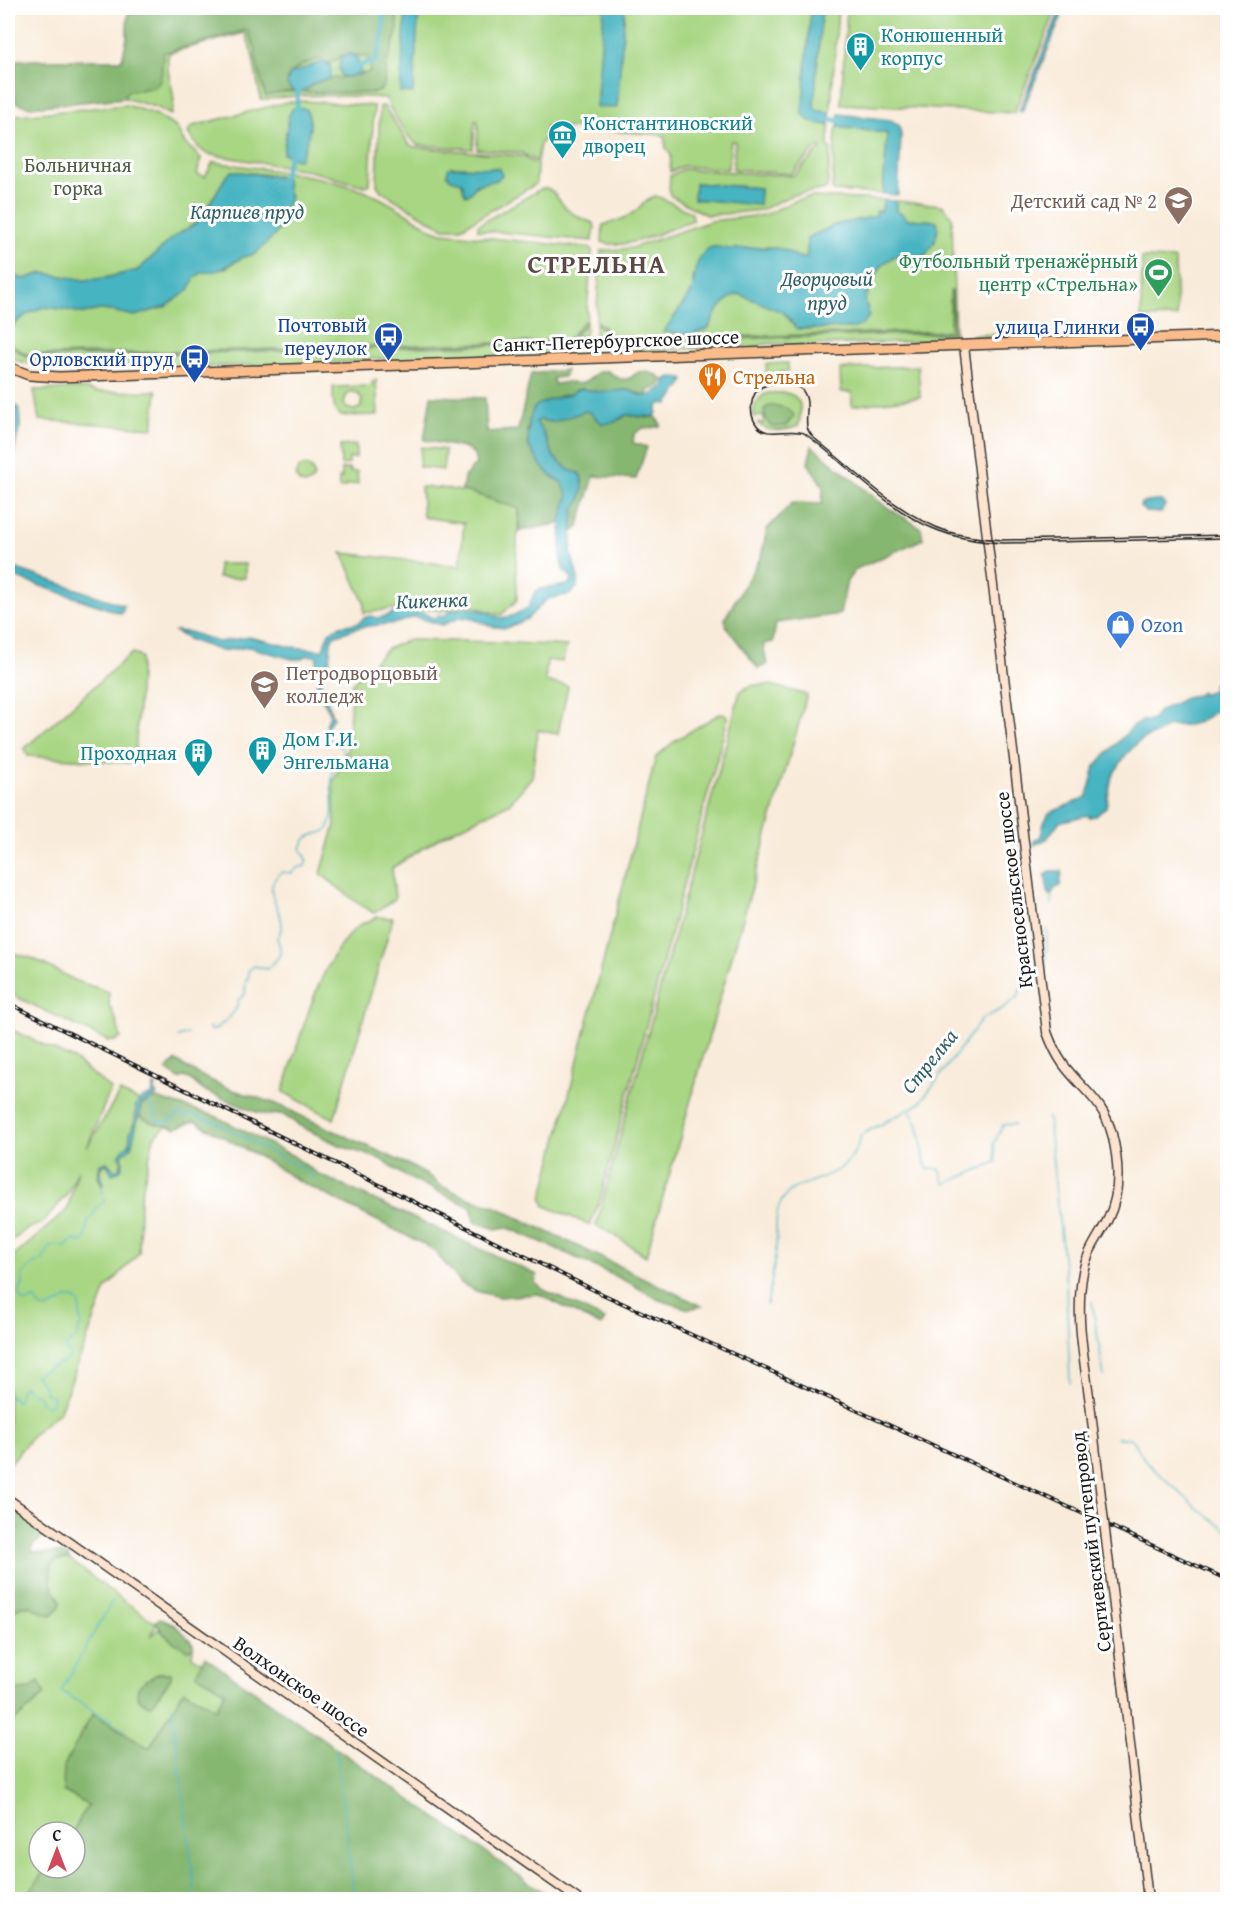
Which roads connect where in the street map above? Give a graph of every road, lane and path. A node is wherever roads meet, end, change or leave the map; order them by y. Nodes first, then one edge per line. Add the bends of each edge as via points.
1 (1227, 336) edge
2 (1227, 342) edge
3 (965, 349) junction
4 (8, 367) edge
5 (8, 372) edge
6 (1089, 1398) joint
7 (8, 1499) edge
8 (579, 1899) edge
9 (1148, 1899) edge

1 - 3 main road, Санкт-Петербургское шоссе
2 - 3 main road, Санкт-Петербургское шоссе
3 - 4 main road, Санкт-Петербургское шоссе via 69,377 37,377
3 - 5 main road, Санкт-Петербургское шоссе via 51,383 31,381
3 - 6 main road, Красносельское шоссе via 1047,1032 1064,1065 1105,1114 1116,1158 1115,1197 1108,1219 1086,1257 1080,1294
6 - 9 main road, Сергиевский путепровод, bridge
7 - 8 main road, Волхонское шоссе

